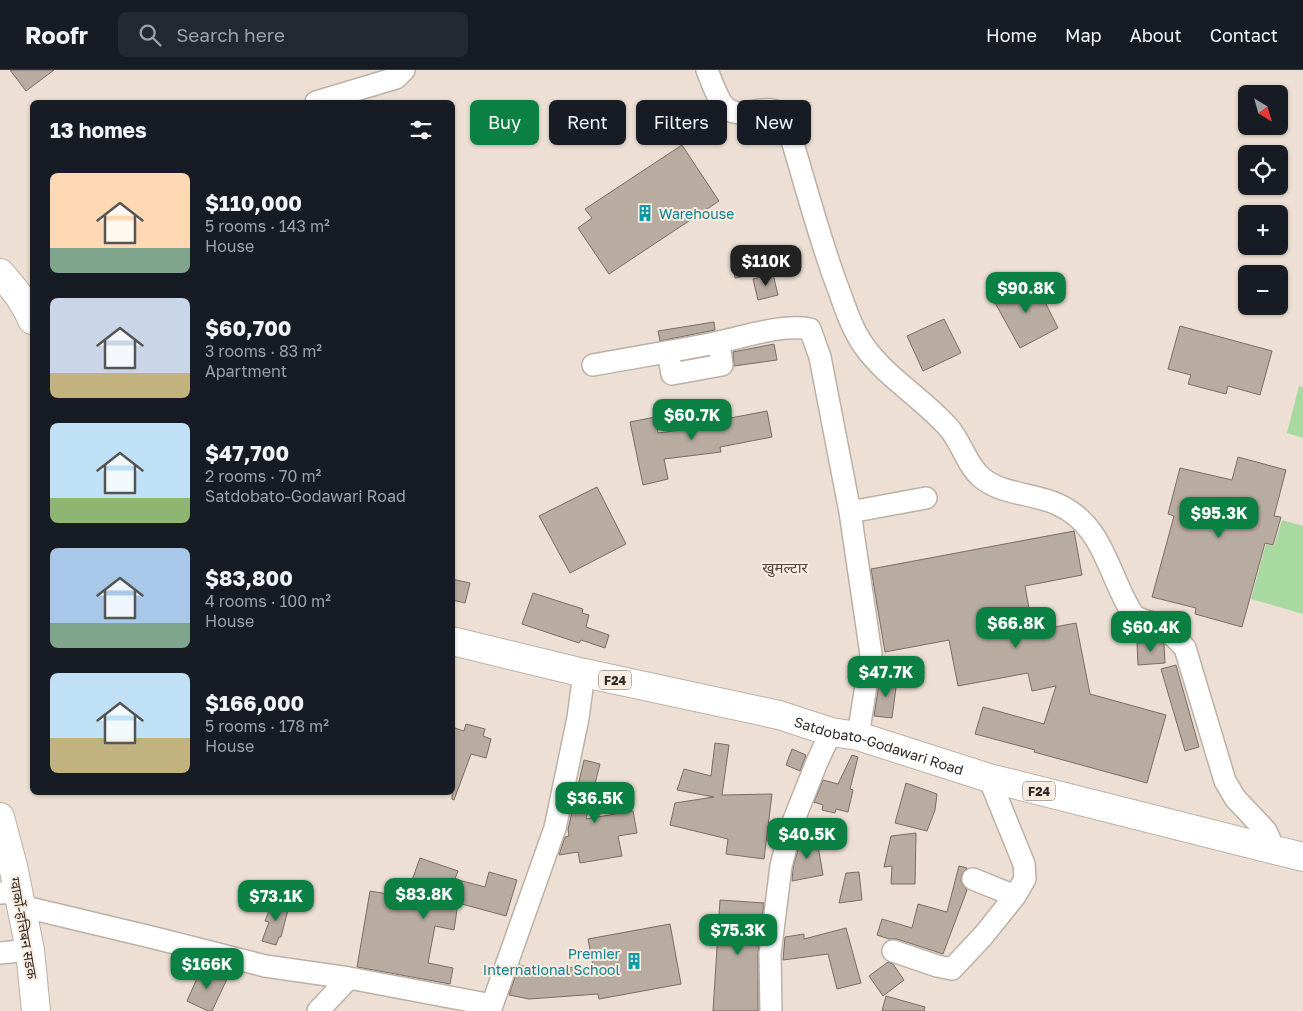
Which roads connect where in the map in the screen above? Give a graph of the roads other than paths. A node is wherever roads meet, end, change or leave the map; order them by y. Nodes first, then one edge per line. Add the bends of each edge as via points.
1 (404, 70) edge
2 (707, 70) edge
3 (323, 100) edge
4 (0, 273) edge
5 (30, 314) edge
6 (593, 365) dead end
7 (926, 498) dead end
8 (850, 512) junction
9 (455, 642) edge
10 (584, 673) junction
11 (831, 732) junction
12 (858, 736) junction
13 (989, 778) junction
14 (0, 817) edge
15 (1274, 849) junction
16 (1303, 857) edge
17 (973, 879) dead end
18 (1015, 896) junction
19 (13, 897) edge
20 (30, 950) junction
21 (893, 951) dead end
22 (0, 952) edge
23 (349, 978) junction
24 (491, 1008) edge
25 (36, 1011) edge
26 (318, 1011) edge
27 (771, 1011) edge

1 - 3 street via 396,78
2 - 15 street via 723,105 729,110 736,113 774,109 785,117 828,259 852,327 866,347 904,389 950,430 982,478 995,486 1056,503 1082,519 1098,542 1134,616 1160,626 1185,648 1225,781 1235,798 1266,831
4 - 5 main road
6 - 8 street via 668,352 672,374 722,365 719,342 798,327 810,329 820,357
7 - 8 street
8 - 12 street via 871,654
9 - 10 main road, Satdobato-Godawari Road / F24
10 - 11 main road, Satdobato-Godawari Road / F24 via 779,715
10 - 24 street via 555,828
11 - 12 main road, Satdobato-Godawari Road / F24
11 - 27 street via 791,827 781,866 770,954
12 - 13 main road, Satdobato-Godawari Road / F24
13 - 15 main road, Satdobato-Godawari Road / F24
13 - 18 street via 1024,864 1025,878
14 - 19 main road, ग्वार्को-हत्तिबन सडक
15 - 16 main road, Satdobato-Godawari Road / F24
17 - 18 street
18 - 21 street via 952,969
19 - 20 main road, ग्वार्को-हत्तिबन सडक
19 - 23 street via 264,966
20 - 22 street
20 - 25 main road, ग्वार्को-हत्तिबन सडक
23 - 24 street
23 - 26 street

